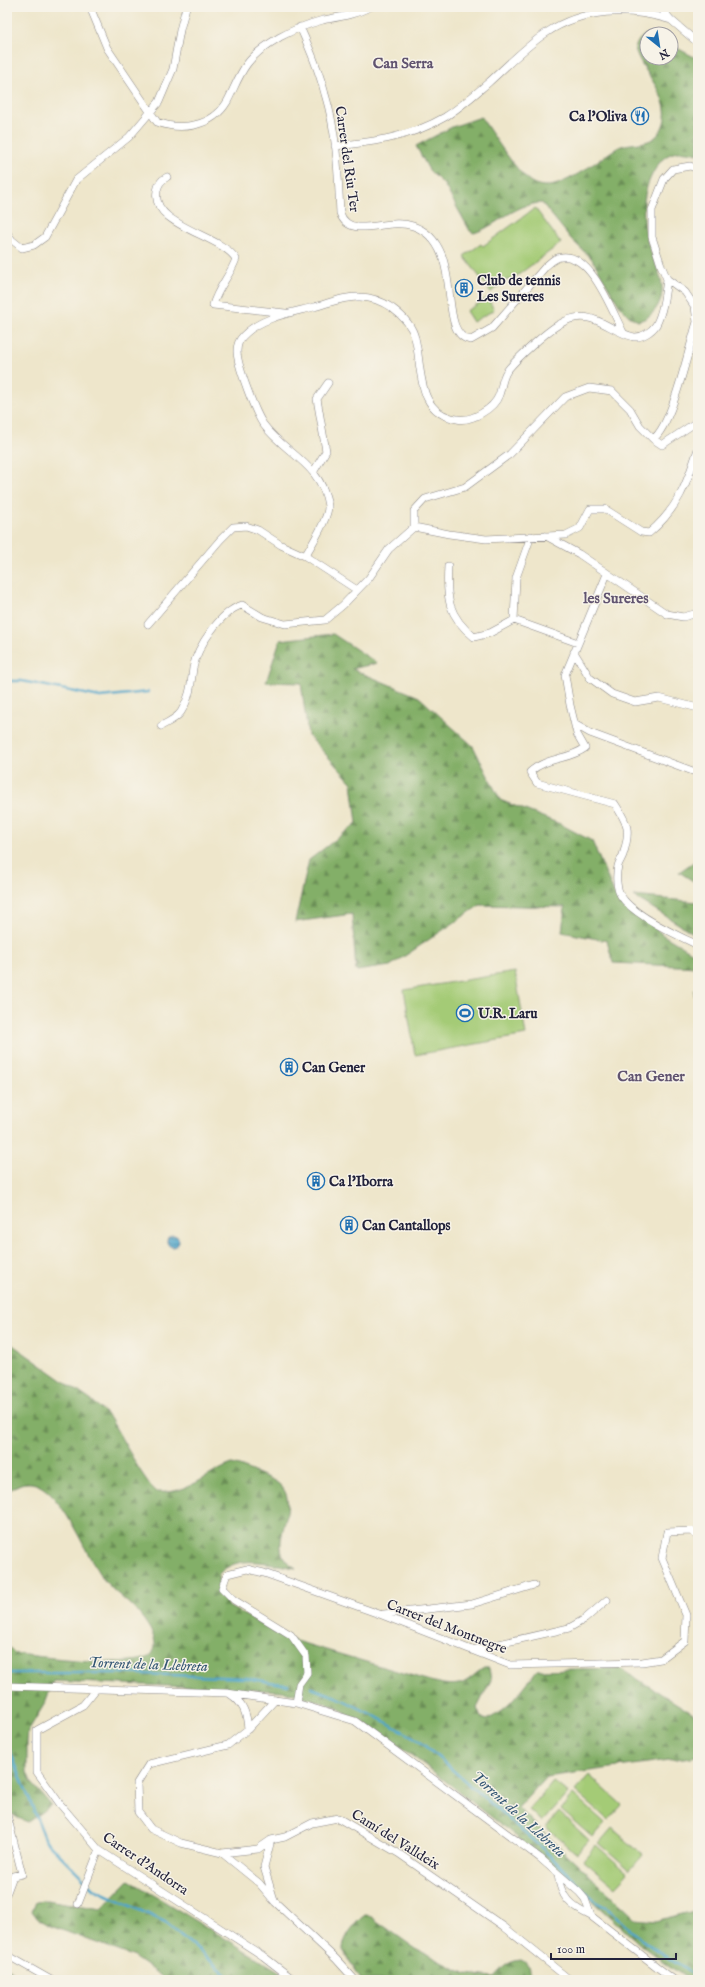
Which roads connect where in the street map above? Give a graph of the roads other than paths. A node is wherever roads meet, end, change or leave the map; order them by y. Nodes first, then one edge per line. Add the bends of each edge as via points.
1 (90, 7) edge
2 (186, 7) edge
3 (370, 7) edge
4 (660, 7) edge
5 (671, 20) junction
6 (300, 28) junction
7 (698, 43) edge
8 (150, 113) junction
9 (335, 146) junction
10 (698, 169) edge
11 (167, 177) dead end
12 (7, 232) edge
13 (667, 279) junction
14 (289, 314) junction
15 (624, 332) junction
16 (328, 383) dead end
17 (698, 425) edge
18 (653, 439) junction
19 (698, 449) edge
20 (314, 471) junction
21 (414, 527) junction
22 (531, 536) junction
23 (546, 536) junction
24 (305, 556) junction
25 (448, 566) dead end
26 (608, 574) junction
27 (357, 590) junction
28 (698, 613) edge
29 (514, 620) junction
30 (148, 624) dead end
31 (578, 643) junction
32 (574, 652) junction
33 (698, 708) edge
34 (576, 725) junction
35 (161, 726) dead end
36 (698, 773) edge
37 (698, 945) edge
38 (698, 1537) edge
39 (534, 1584) dead end
40 (607, 1600) dead end
41 (382, 1615) junction
42 (472, 1650) junction
43 (7, 1686) edge
44 (96, 1689) junction
45 (227, 1693) junction
46 (275, 1700) junction
47 (296, 1703) junction
48 (248, 1729) junction
49 (7, 1815) edge
50 (271, 1840) junction
51 (99, 1850) junction
52 (222, 1853) junction
53 (558, 1874) junction
54 (7, 1892) edge
55 (275, 1902) junction
56 (78, 1904) dead end
57 (591, 1916) junction
58 (7, 1955) edge
59 (51, 1980) edge
60 (294, 1980) edge
61 (355, 1980) edge
62 (570, 1980) edge
63 (674, 1980) edge

1 - 8 street via 107,48
2 - 8 street via 173,68 158,102
3 - 6 street via 349,16 323,20
4 - 5 street
5 - 7 street
5 - 9 street via 646,14 618,12 595,13 572,20 546,33 466,102 434,123 392,139
6 - 8 street via 279,37 258,52 244,67 226,103 212,117 195,125 176,127 157,122
6 - 9 street, Carrer del Riu Ter via 314,59 325,94
8 - 12 street via 129,137 76,180 45,237 34,245 22,248
9 - 15 street, Carrer del Riu Ter via 342,219 358,227 402,224 414,226 430,237 445,261 454,325 461,336 471,340 492,328 546,266 562,256 577,260 591,272
10 - 13 street via 690,166 673,169 664,179 652,210 652,237
11 - 14 street via 162,179 156,193 163,211 170,218 232,253 236,259 213,305
13 - 15 street via 663,305 656,326 644,336 636,337
13 - 18 street via 684,292 695,307 697,322 670,412 659,435
14 - 15 street via 351,297 368,298 385,304 405,318 413,330 422,387 431,404 444,415 459,420 478,415 496,402 507,371 558,325 576,318 592,318
14 - 20 street via 273,318 250,330 238,343 237,351 247,387 262,422
16 - 20 street via 317,399 326,451
17 - 18 street via 695,423 662,445
18 - 21 street via 612,391 589,388 565,397 510,454 465,487 425,499 414,511
19 - 23 street via 687,484 674,508 650,533 641,532 605,509 590,508 580,528 566,535
20 - 24 street via 324,490 328,509
21 - 22 street via 486,538
21 - 27 street via 389,549 369,578
22 - 23 street
22 - 29 street via 516,578
23 - 26 street
24 - 27 street
24 - 30 street via 258,530 246,526 232,527
25 - 29 street via 449,604 462,627 468,632 474,636 490,633
26 - 28 street via 667,614 683,616
26 - 31 street
27 - 35 street via 325,620 285,624 262,617 242,605 235,607 208,635 193,667 192,685 180,714
29 - 31 street
31 - 32 street
32 - 33 street via 590,678 612,694 635,702 659,698
32 - 34 street via 565,675
34 - 36 street via 590,733
34 - 37 street via 577,734 585,748 577,754 537,766 530,772 537,783 615,804 628,823 623,856 618,866 617,881 621,896 662,928
38 - 42 street, Carrer del Montnegre via 692,1531 667,1532 662,1558 686,1616 685,1641 662,1659 642,1662 510,1665
39 - 41 street via 472,1604
40 - 42 street via 569,1628
41 - 42 street, Carrer del Montnegre
41 - 47 street, Carrer del Montnegre via 264,1573 247,1569 227,1574 222,1588 234,1600 291,1635 306,1656 307,1673 299,1684
43 - 44 street
44 - 45 street
44 - 51 street, Carrer d'Andorra via 83,1705 37,1730 37,1772
45 - 46 street
45 - 48 street via 237,1698 247,1714
46 - 47 street
46 - 48 street, Camí del Valldeix
47 - 53 street via 355,1721
48 - 52 street, Camí del Valldeix via 228,1745 149,1764 137,1783 138,1812 151,1829 181,1843
49 - 54 street via 22,1874 13,1876
50 - 52 street, Camí del Valldeix via 258,1849
50 - 55 street via 264,1866
50 - 62 street, Camí del Valldeix via 285,1837 312,1824 338,1818 398,1853 497,1921
51 - 56 street
51 - 60 street, Carrer d'Andorra via 263,1956
52 - 55 street via 259,1883
53 - 57 street via 582,1896
53 - 57 street via 562,1894 577,1909
55 - 61 street
57 - 63 street
58 - 59 street

